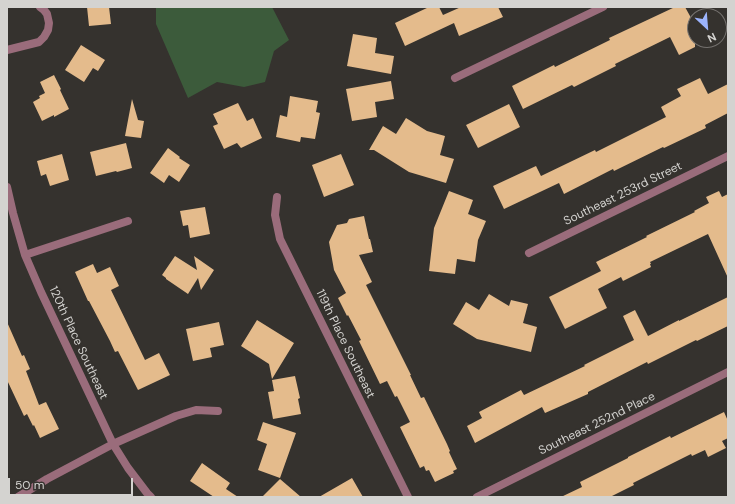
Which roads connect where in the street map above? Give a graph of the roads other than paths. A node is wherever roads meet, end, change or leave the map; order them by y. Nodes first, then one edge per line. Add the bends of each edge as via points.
1 (40, 7) edge
2 (603, 7) edge
3 (7, 50) edge
4 (455, 78) dead end
5 (728, 156) edge
6 (7, 187) edge
7 (278, 197) dead end
8 (128, 221) dead end
9 (529, 253) dead end
10 (25, 255) junction
11 (728, 372) edge
12 (218, 412) dead end
13 (114, 444) junction
14 (18, 497) edge
15 (151, 497) edge
16 (408, 497) edge
17 (477, 497) edge

1 - 3 street via 47,14 49,22 44,37 39,42
2 - 4 street
5 - 9 street, Southeast 253rd Street
6 - 10 street, 120th Place Southeast
7 - 16 street, 119th Place Southeast via 275,215 280,238
8 - 10 street
10 - 13 street, 120th Place Southeast via 40,292
11 - 17 street, Southeast 252nd Place
12 - 13 street via 196,410 176,416
13 - 14 street
13 - 15 street, 120th Place Southeast via 128,468

